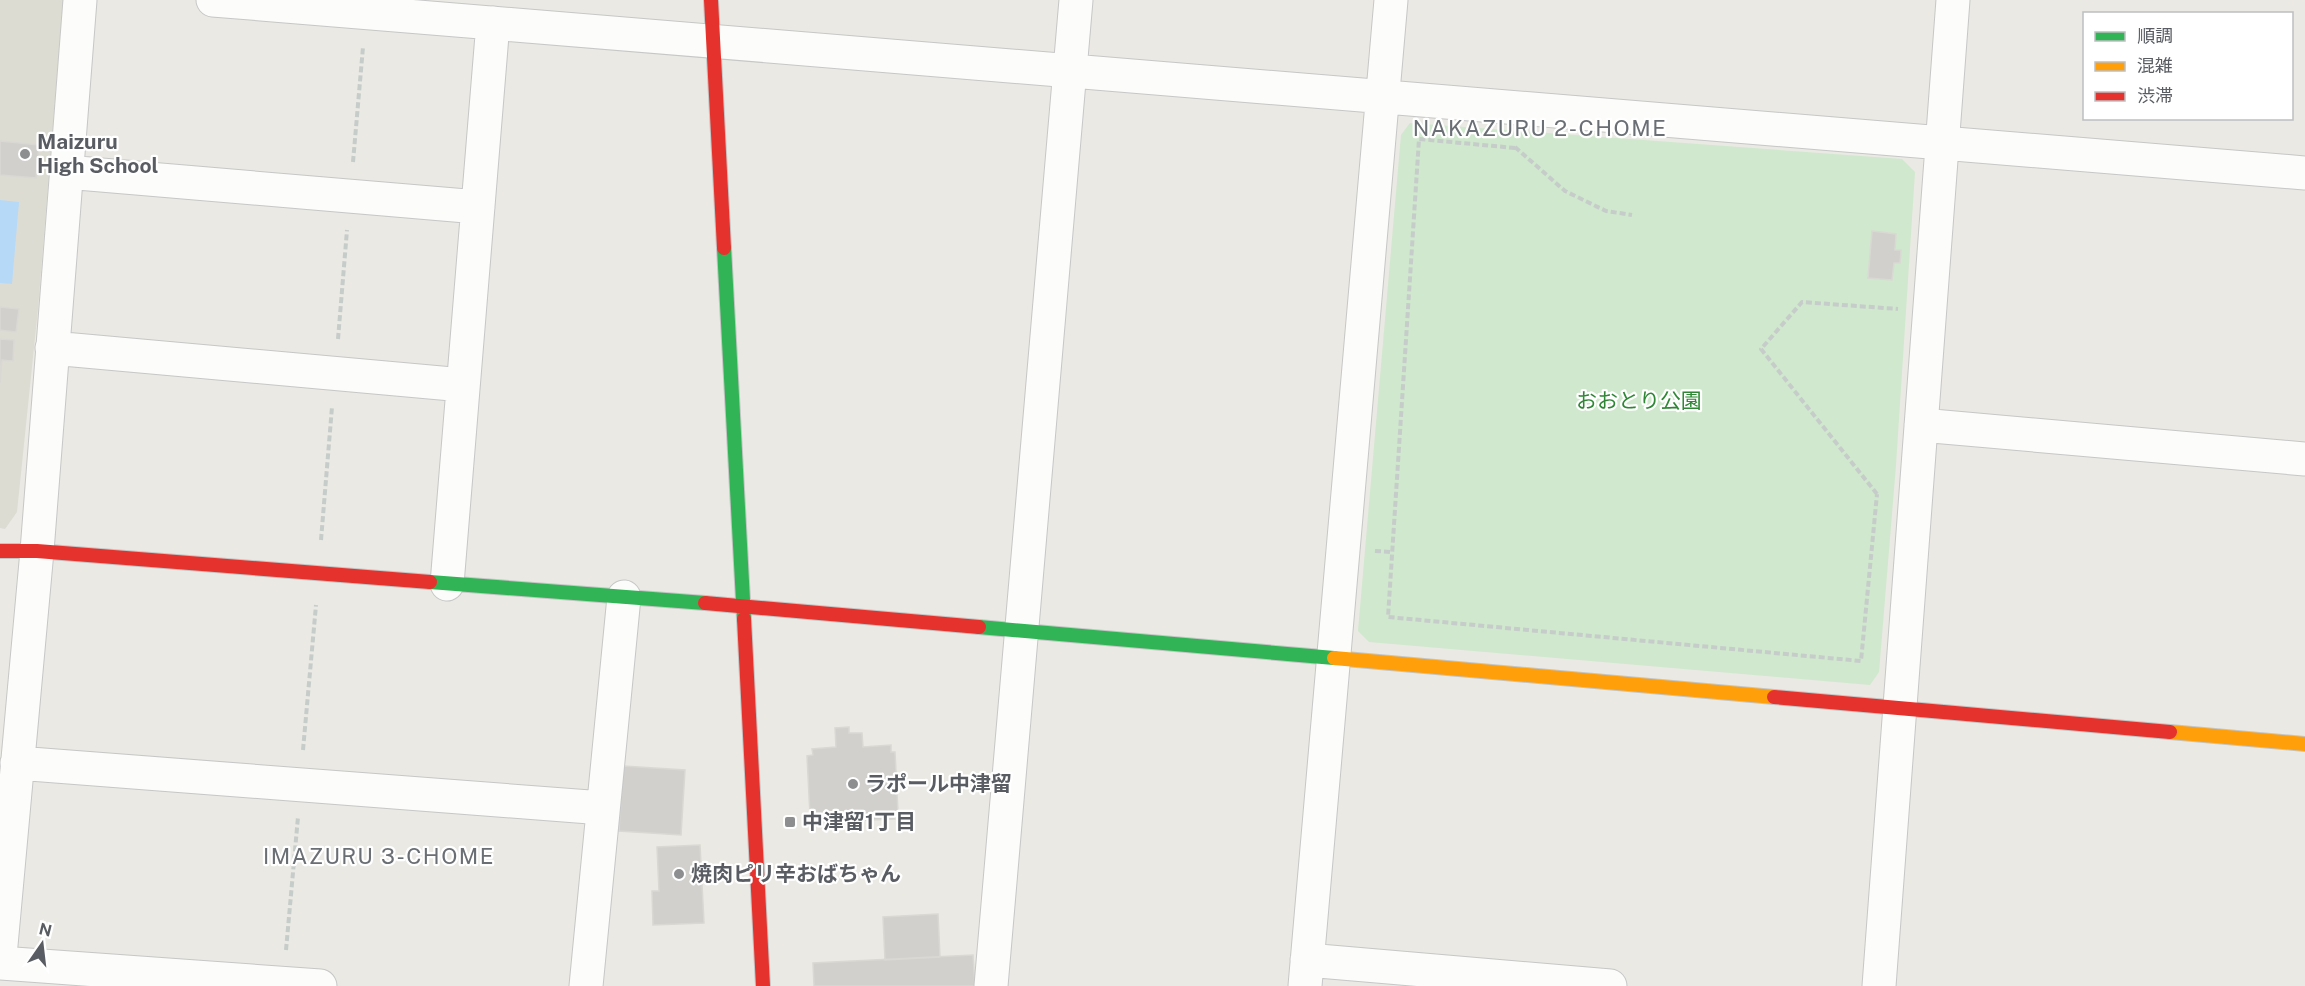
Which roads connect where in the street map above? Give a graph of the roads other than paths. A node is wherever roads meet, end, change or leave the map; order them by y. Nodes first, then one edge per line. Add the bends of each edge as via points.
1 (80, 0) edge
2 (213, 0) edge
3 (711, 0) edge
4 (1076, 0) edge
5 (1391, 0) edge
6 (1953, 0) edge
7 (493, 23) junction
8 (713, 41) junction
9 (1070, 71) junction
10 (1383, 97) junction
11 (1942, 143) junction
12 (66, 172) junction
13 (2305, 173) edge
14 (478, 207) junction
15 (52, 348) junction
16 (463, 385) junction
17 (1921, 425) junction
18 (2305, 459) edge
19 (0, 551) edge
20 (37, 551) junction
21 (447, 584) junction
22 (624, 597) junction
23 (743, 606) junction
24 (1022, 631) junction
25 (1334, 658) junction
26 (1900, 709) junction
27 (2305, 744) edge
28 (17, 763) junction
29 (603, 808) junction
30 (0, 956) edge
31 (0, 963) edge
32 (1306, 973) edge
33 (320, 986) edge
34 (586, 986) edge
35 (763, 986) edge
36 (991, 986) edge
37 (1610, 986) edge
38 (1879, 986) edge

1 - 12 street
2 - 7 street
3 - 8 street
4 - 9 street
5 - 10 street
6 - 11 street
7 - 8 street
7 - 14 street
8 - 9 street
8 - 23 street
9 - 10 street
9 - 24 street
10 - 11 street
10 - 25 street
11 - 13 street
11 - 17 street
12 - 14 street
12 - 15 street
14 - 16 street
15 - 16 street
15 - 20 street
16 - 21 street
17 - 18 street
17 - 26 street
19 - 20 street
20 - 21 street
20 - 28 street
21 - 22 street
22 - 23 street
22 - 29 street
23 - 24 street
23 - 35 street
24 - 25 street
24 - 36 street
25 - 26 street
25 - 32 street
26 - 27 street
26 - 38 street
28 - 29 street
28 - 30 street
29 - 34 street
31 - 33 street
32 - 37 street

